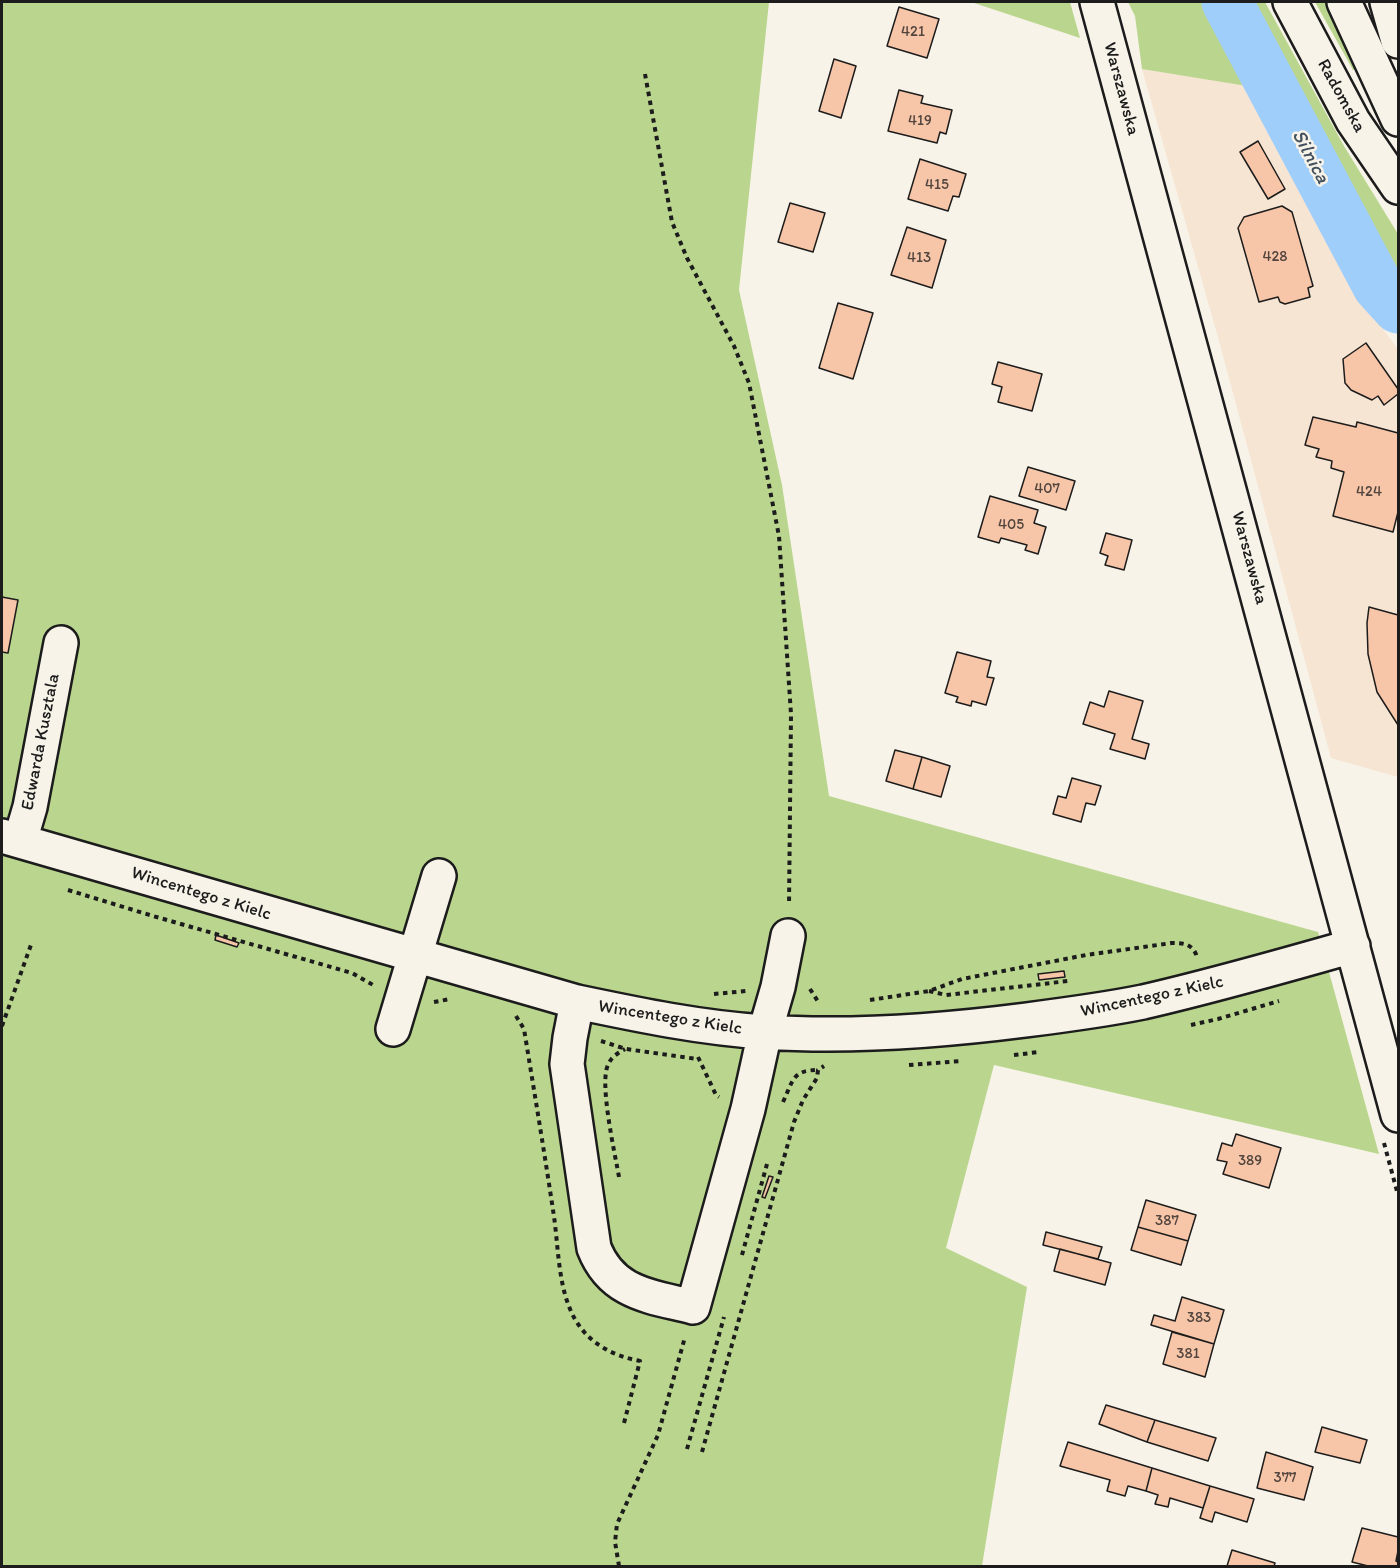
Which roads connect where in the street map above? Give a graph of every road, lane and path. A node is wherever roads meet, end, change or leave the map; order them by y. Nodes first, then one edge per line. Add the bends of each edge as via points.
1 (1097, 2) edge
2 (1290, 2) edge
3 (1344, 2) edge
4 (1387, 2) edge
5 (1398, 41) edge
6 (645, 74) dead end
7 (1398, 119) edge
8 (1398, 187) edge
9 (61, 643) dead end
10 (11, 839) edge
11 (439, 876) dead end
12 (72, 891) dead end
13 (788, 936) joint
14 (32, 942) dead end
15 (1353, 946) junction
16 (416, 956) junction
17 (1073, 980) dead end
18 (1206, 986) junction
19 (381, 990) dead end
20 (929, 991) junction
21 (1283, 999) dead end
22 (862, 1001) dead end
23 (577, 1002) junction
24 (2, 1026) edge
25 (1184, 1026) dead end
26 (393, 1029) dead end
27 (765, 1032) junction
28 (626, 1049) dead end
29 (1041, 1052) dead end
30 (1006, 1056) dead end
31 (697, 1059) dead end
32 (972, 1060) dead end
33 (903, 1065) dead end
34 (716, 1095) dead end
35 (781, 1111) dead end
36 (1390, 1126) edge
37 (768, 1160) dead end
38 (619, 1177) dead end
39 (1398, 1196) edge
40 (742, 1256) dead end
41 (693, 1307) junction
42 (727, 1308) dead end
43 (640, 1361) dead end
44 (623, 1426) dead end
45 (687, 1449) dead end
46 (702, 1452) dead end
47 (619, 1566) edge

1 - 15 street, Warszawska
2 - 8 street, Radomska via 1353,120
3 - 7 street
4 - 5 street
6 - 13 path via 672,222 749,383 779,536 791,714
9 - 10 street, Edwarda Kusztala via 30,807
10 - 16 street, Wincentego z Kielc
11 - 16 street
12 - 19 path via 352,973
13 - 27 street
14 - 24 path
15 - 18 street, Wincentego z Kielc
15 - 36 street, Warszawska
16 - 23 street, Wincentego z Kielc
16 - 26 street
17 - 20 path via 946,995
18 - 20 path via 1196,952 1191,946 1172,943 962,979
18 - 27 street, Wincentego z Kielc via 1143,1002 990,1025 860,1034
20 - 22 path
21 - 25 path
23 - 27 street, Wincentego z Kielc via 656,1018
23 - 41 street via 567,1064 594,1248 605,1271 618,1283
27 - 41 street via 748,1109
28 - 38 path via 615,1054 607,1065 604,1082
29 - 30 path
31 - 34 path
32 - 33 path
35 - 46 path via 795,1077 803,1070 818,1070 794,1122
36 - 39 path
37 - 40 path
41 - 47 path via 658,1436 617,1524
42 - 45 path
43 - 44 path

